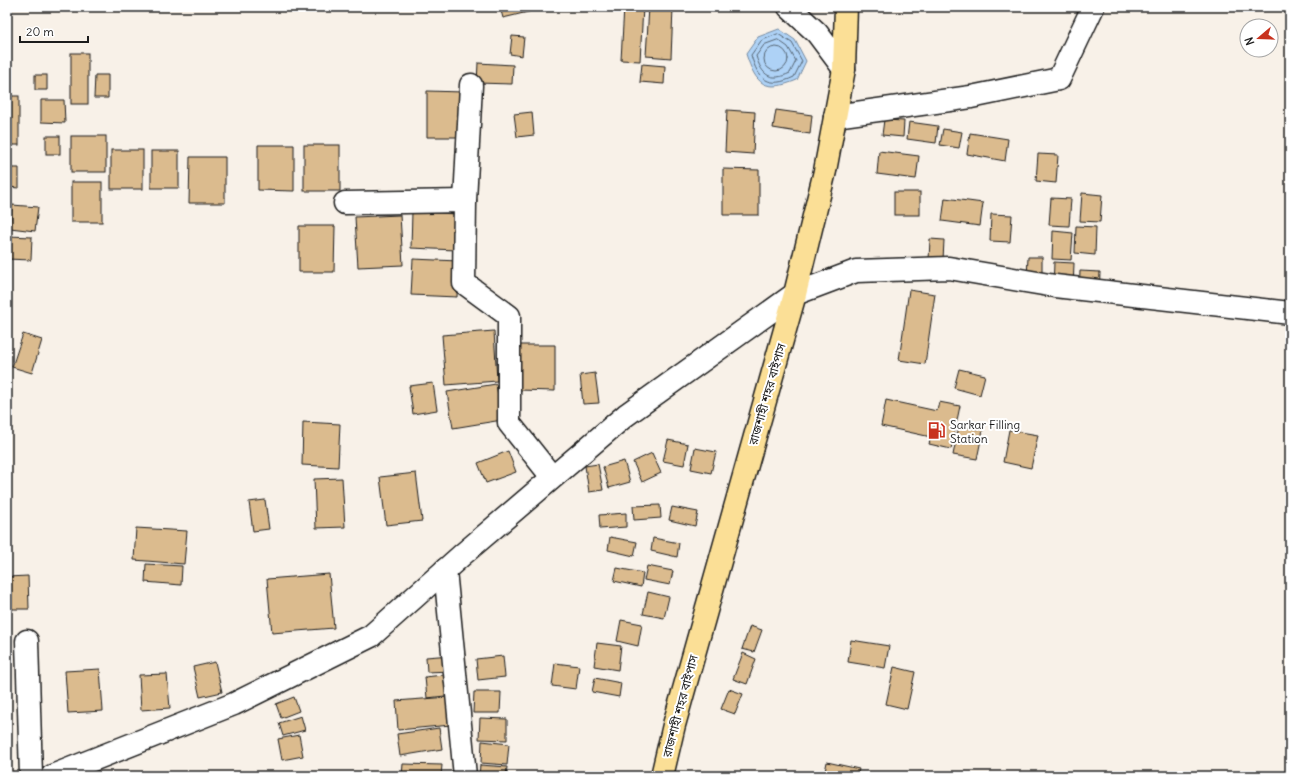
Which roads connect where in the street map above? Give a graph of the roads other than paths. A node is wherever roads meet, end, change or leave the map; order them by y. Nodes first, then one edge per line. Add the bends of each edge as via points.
1 (789, 7) edge
2 (846, 7) edge
3 (1093, 7) edge
4 (844, 69) junction
5 (472, 85) dead end
6 (835, 116) junction
7 (465, 201) junction
8 (345, 203) dead end
9 (795, 294) junction
10 (1290, 313) edge
11 (552, 477) junction
12 (445, 570) junction
13 (27, 641) dead end
14 (32, 776) edge
15 (52, 776) edge
16 (465, 776) edge
17 (662, 776) edge

1 - 4 street via 817,33
2 - 4 highway, রাজশাহী শহর বাইপাস
3 - 6 street via 1059,79 971,97
4 - 6 highway, রাজশাহী শহর বাইপাস
5 - 7 street
6 - 9 highway, রাজশাহী শহর বাইপাস via 825,171
7 - 8 street
7 - 11 street via 464,283 509,316 509,423
9 - 10 street via 856,271 949,268 1055,286
9 - 11 street via 626,415
9 - 17 highway, রাজশাহী শহর বাইপাস via 676,717
11 - 12 street
12 - 15 street via 371,636 234,704
12 - 16 street
13 - 14 street

